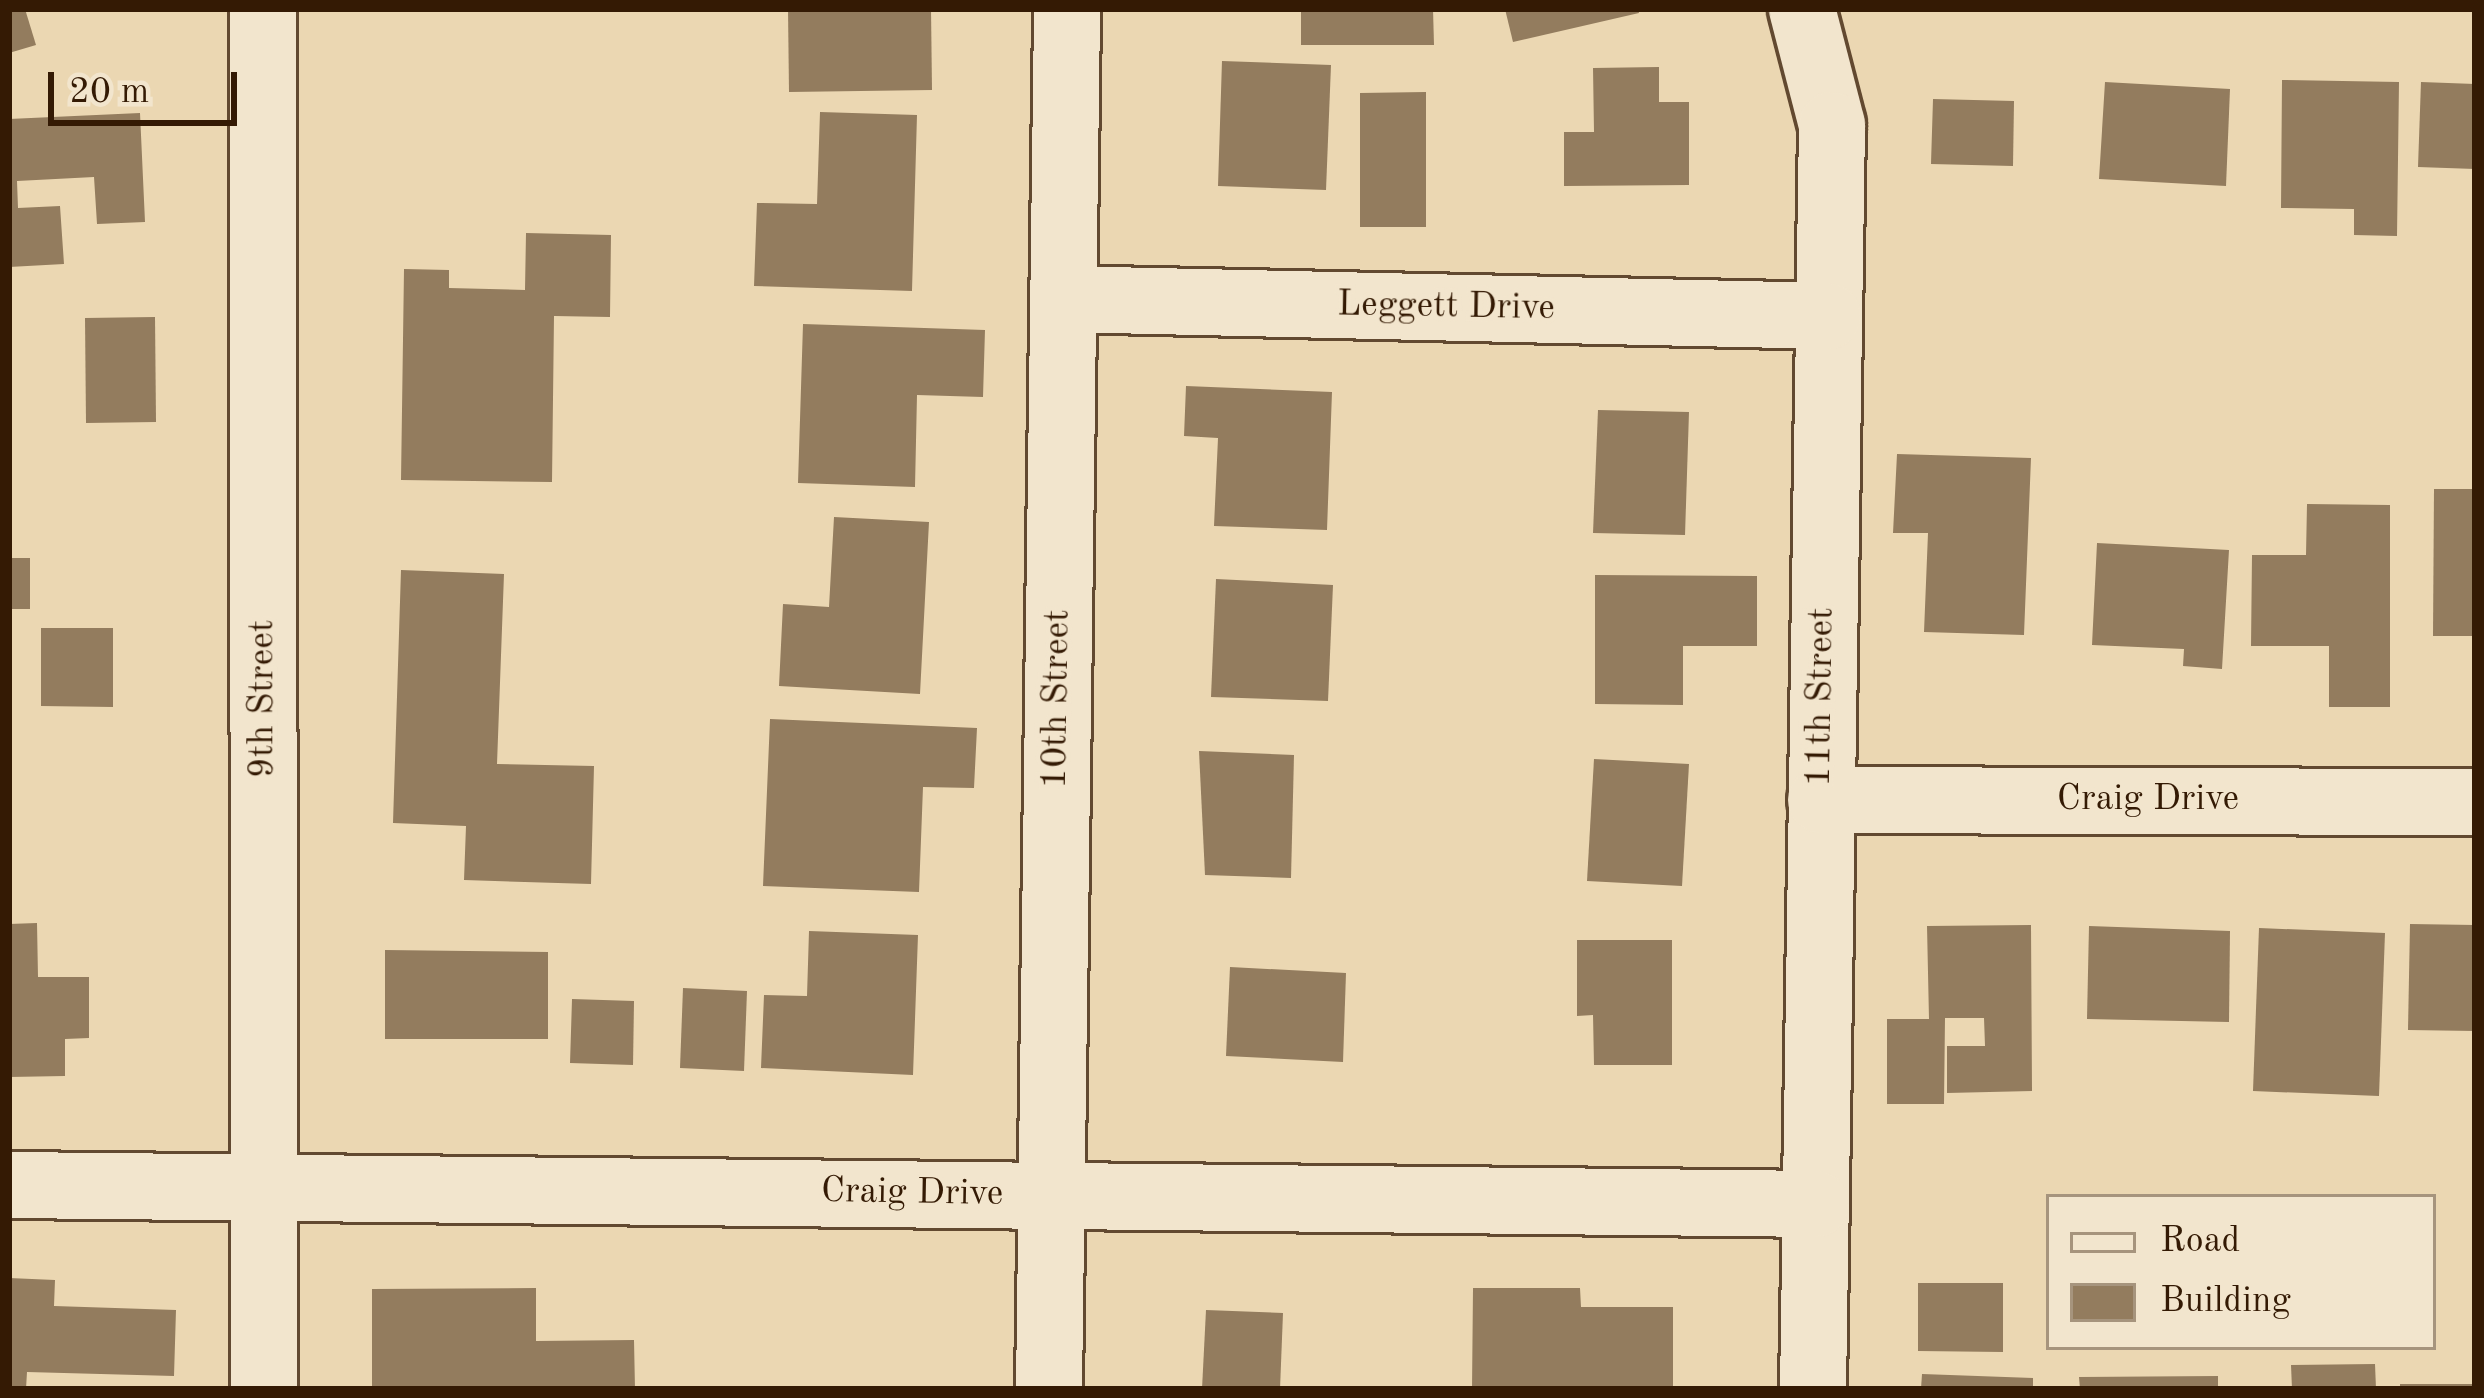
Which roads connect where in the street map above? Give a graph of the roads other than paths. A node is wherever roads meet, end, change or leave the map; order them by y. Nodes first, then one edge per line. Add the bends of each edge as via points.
1 (263, 9) edge
2 (1067, 9) edge
3 (1802, 9) edge
4 (1064, 299) junction
5 (1828, 316) junction
6 (1821, 800) junction
7 (2475, 802) edge
8 (9, 1185) edge
9 (264, 1187) junction
10 (1051, 1196) junction
11 (1816, 1204) junction
12 (264, 1389) edge
13 (1049, 1389) edge
14 (1813, 1389) edge

1 - 9 street, 9th Street
2 - 4 street, 10th Street
3 - 5 street, 11th Street via 1832,124
4 - 5 street, Leggett Drive
4 - 10 street, 10th Street
5 - 6 street, 11th Street
6 - 7 street, Craig Drive
6 - 11 street, 11th Street
8 - 9 street, Craig Drive
9 - 10 street, Craig Drive
9 - 12 street, 9th Street
10 - 11 street, Craig Drive
10 - 13 street, 10th Street
11 - 14 street, 11th Street

